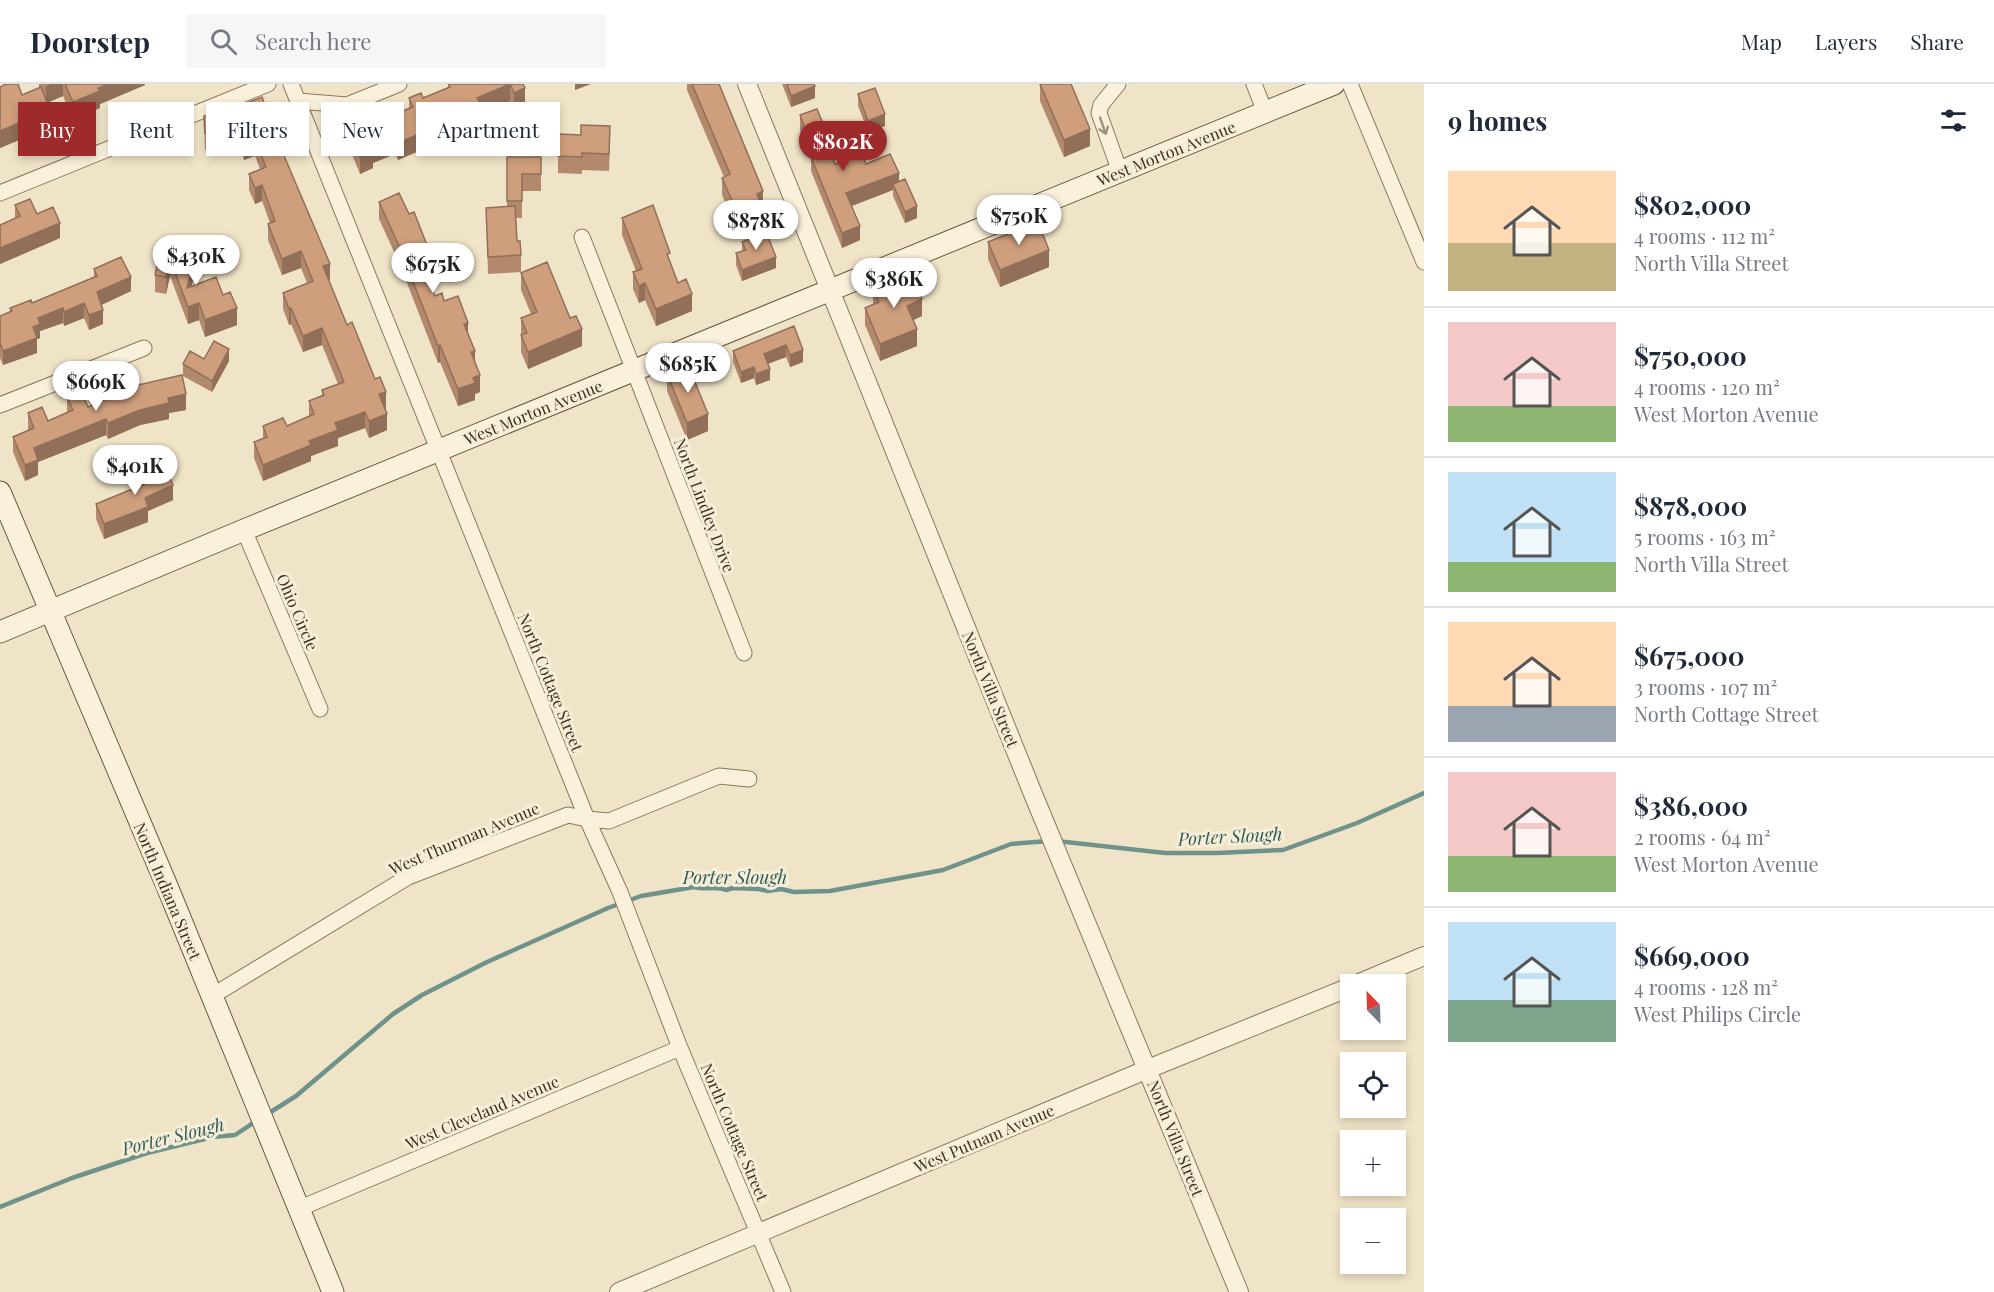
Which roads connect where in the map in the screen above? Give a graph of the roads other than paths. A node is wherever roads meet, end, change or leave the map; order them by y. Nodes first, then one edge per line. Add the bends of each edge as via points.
1 (268, 84) edge
2 (291, 84) edge
3 (399, 84) edge
4 (747, 84) edge
5 (1118, 84) edge
6 (1254, 84) edge
7 (1334, 84) edge
8 (1350, 84) edge
9 (298, 102) edge
10 (309, 103) edge
11 (1266, 112) junction
12 (309, 129) edge
13 (1120, 172) junction
14 (0, 193) edge
15 (582, 237) dead end
16 (1424, 261) edge
17 (831, 290) junction
18 (144, 348) dead end
19 (633, 371) junction
20 (0, 405) edge
21 (438, 451) junction
22 (0, 492) edge
23 (244, 530) junction
24 (51, 610) junction
25 (0, 632) edge
26 (744, 653) dead end
27 (320, 709) dead end
28 (749, 778) dead end
29 (587, 819) junction
30 (1424, 956) edge
31 (1381, 974) edge
32 (1340, 991) edge
33 (212, 996) junction
34 (680, 1048) junction
35 (1148, 1069) junction
36 (298, 1209) junction
37 (759, 1233) junction
38 (333, 1292) edge
39 (619, 1292) edge
40 (783, 1292) edge
41 (1239, 1292) edge

1 - 14 street
2 - 9 street, North Cottage Street
3 - 10 street via 347,105
4 - 17 street, North Villa Street
5 -> 13 street via 1099,113
6 - 11 street
7 - 11 main road, West Morton Avenue
8 - 16 street
11 - 13 main road, West Morton Avenue
12 - 21 street, North Cottage Street
13 - 17 main road, West Morton Avenue
15 - 19 street, North Lindley Drive
17 - 19 main road, West Morton Avenue
17 - 35 street, North Villa Street
18 - 20 street
19 - 21 main road, West Morton Avenue
19 - 26 street, North Lindley Drive
21 - 23 main road, West Morton Avenue
21 - 29 street, North Cottage Street
22 - 24 main road, North Indiana Street
23 - 24 main road, West Morton Avenue
23 - 27 street, Ohio Circle
24 - 25 main road, West Morton Avenue
24 - 33 main road, North Indiana Street
28 - 29 street, West Thurman Avenue via 719,776 609,820
29 - 33 street, West Thurman Avenue via 568,815 408,877
29 - 34 street, North Cottage Street via 620,892
30 - 31 street
32 - 35 street, West Putnam Avenue
33 - 36 main road, North Indiana Street
34 - 36 street, West Cleveland Avenue
34 - 37 street, North Cottage Street
35 - 37 street, West Putnam Avenue
35 - 41 street, North Villa Street
36 - 38 main road, North Indiana Street
37 - 39 street, West Putnam Avenue
37 - 40 street, North Cottage Street

